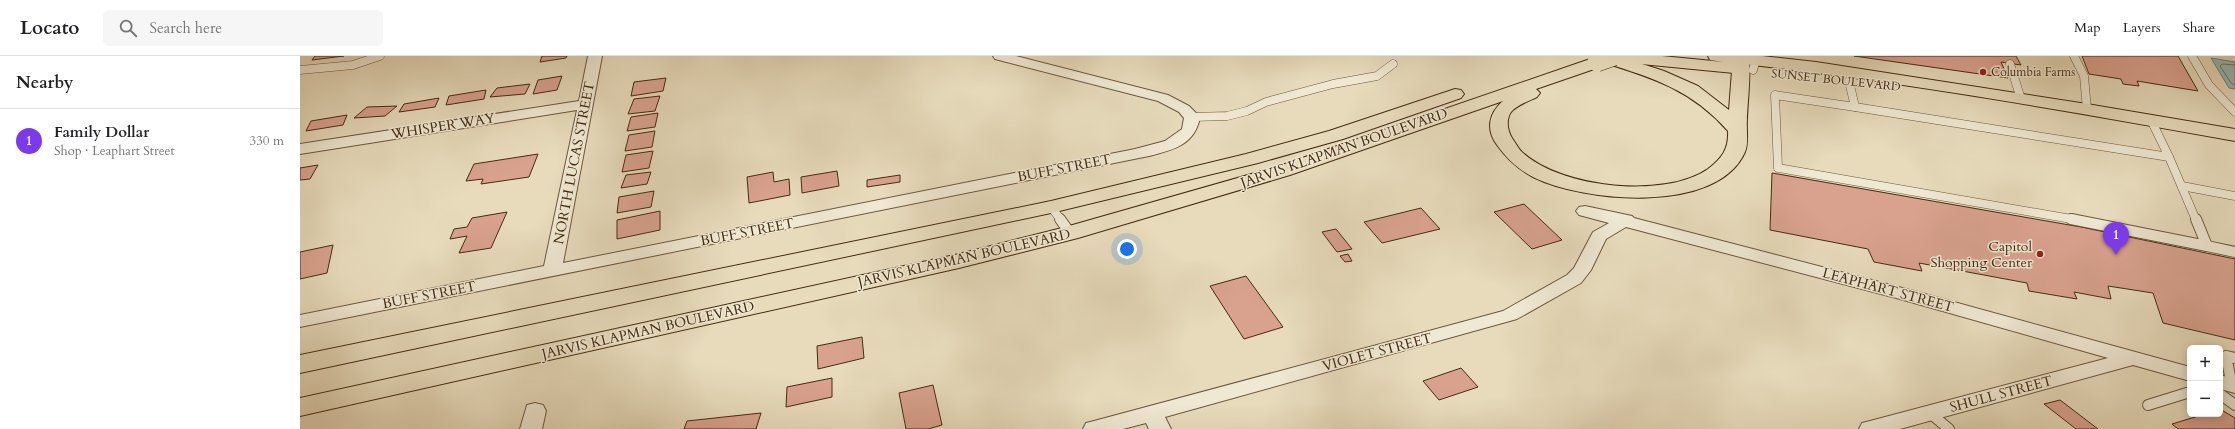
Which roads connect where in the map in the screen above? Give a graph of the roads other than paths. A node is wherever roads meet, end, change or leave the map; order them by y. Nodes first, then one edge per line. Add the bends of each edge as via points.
1 (380, 56) edge
2 (595, 56) edge
3 (1000, 56) edge
4 (1570, 56) edge
5 (1614, 56) edge
6 (1716, 56) edge
7 (2074, 56) edge
8 (2192, 56) edge
9 (1602, 58) edge
10 (1750, 63) edge
11 (1393, 64) dead end
12 (2010, 64) dead end
13 (300, 70) edge
14 (1850, 81) junction
15 (1542, 83) junction
16 (1966, 91) junction
17 (2021, 99) junction
18 (586, 104) junction
19 (1855, 107) junction
20 (2087, 109) junction
21 (2235, 112) edge
22 (2151, 120) junction
23 (1191, 124) junction
24 (1737, 130) junction
25 (2235, 135) edge
26 (300, 149) edge
27 (2169, 157) junction
28 (2182, 186) junction
29 (2235, 196) edge
30 (1051, 207) junction
31 (1585, 211) dead end
32 (1626, 220) junction
33 (1070, 233) junction
34 (2207, 246) junction
35 (2235, 252) edge
36 (552, 271) junction
37 (300, 320) edge
38 (2131, 358) junction
39 (2235, 358) edge
40 (304, 363) edge
41 (2187, 373) edge
42 (2228, 391) edge
43 (2187, 393) edge
44 (2148, 405) dead end
45 (300, 407) edge
46 (1930, 412) junction
47 (1156, 421) edge
48 (1094, 429) edge
49 (1870, 429) edge
50 (1950, 429) edge

1 - 13 lane via 371,61 338,67
2 - 18 street, NORTH LUCAS STREET
3 - 23 street via 1157,96 1184,108
4 - 30 main road, JARVIS KLAPMAN BOULEVARD via 1336,135 1258,157
5 - 9 main road, bridge
6 - 10 main road, SUNSET BOULEVARD
7 - 20 lane via 2084,76
8 - 21 lane via 2209,85
9 - 10 main road, SUNSET BOULEVARD
9 - 15 main road
9 - 24 main road via 1653,73 1696,92 1722,112
10 - 14 main road, SUNSET BOULEVARD
10 - 16 main road, SUNSET BOULEVARD via 1816,66
10 - 24 main road
11 - 23 lane via 1377,76 1333,84 1266,102 1247,111
12 - 17 lane
14 - 16 main road, SUNSET BOULEVARD
14 - 19 lane
15 - 24 main road via 1504,110 1499,117 1499,132 1509,149 1527,164 1555,178 1588,188 1624,193 1653,192 1675,190 1702,182 1721,171 1733,157 1739,142
15 - 33 main road, JARVIS KLAPMAN BOULEVARD via 1282,171
16 - 17 main road, SUNSET BOULEVARD
17 - 20 main road, SUNSET BOULEVARD
18 - 26 street, WHISPER WAY
18 - 36 street, NORTH LUCAS STREET
19 - 27 lane
19 - 34 lane via 1775,95 1778,168
20 - 22 main road, SUNSET BOULEVARD
22 - 25 main road, SUNSET BOULEVARD
22 - 27 lane
23 - 36 street, BUFF STREET via 1179,140 1135,154
27 - 28 lane
28 - 29 lane
28 - 34 lane
30 - 33 lane
30 - 40 main road, JARVIS KLAPMAN BOULEVARD
31 - 32 street, LEAPHART STREET
32 - 38 street, LEAPHART STREET
32 - 47 street, VIOLET STREET via 1600,236 1582,270 1574,279 1510,315
33 - 45 main road, JARVIS KLAPMAN BOULEVARD via 959,261
34 - 35 lane
36 - 37 street, BUFF STREET
38 - 41 street, LEAPHART STREET
38 - 46 street, SHULL STREET
39 - 42 lane via 2226,356
43 - 44 lane
46 - 49 street, SHULL STREET
46 - 50 lane
47 - 48 street, VIOLET STREET

